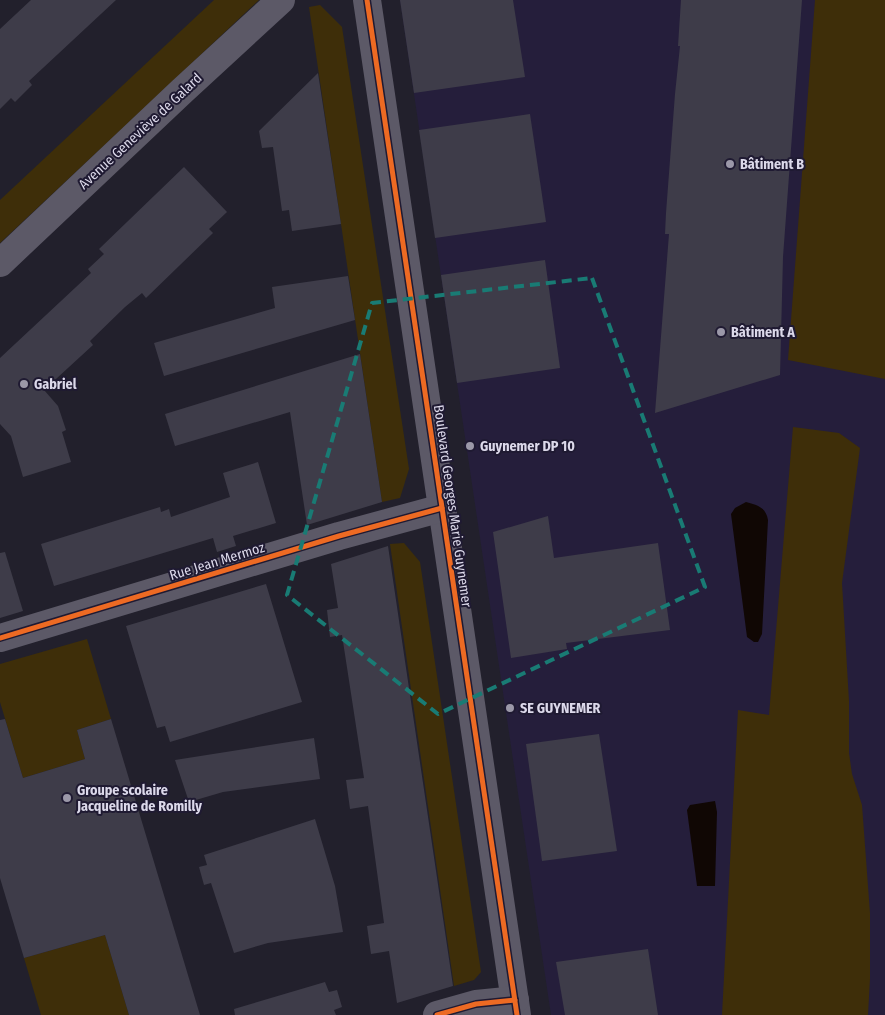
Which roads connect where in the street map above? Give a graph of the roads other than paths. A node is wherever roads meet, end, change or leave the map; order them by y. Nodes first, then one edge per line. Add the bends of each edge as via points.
1 (281, 0) edge
2 (367, 0) edge
3 (0, 263) edge
4 (442, 508) junction
5 (0, 638) edge
6 (516, 1007) edge
7 (437, 1015) edge

1 - 3 street, Avenue Geneviève de Galard
2 - 4 street, Boulevard Georges Marie Guynemer
4 - 5 street, Rue Jean Mermoz
4 - 6 street, Boulevard Georges Marie Guynemer
6 - 7 street via 476,1004

